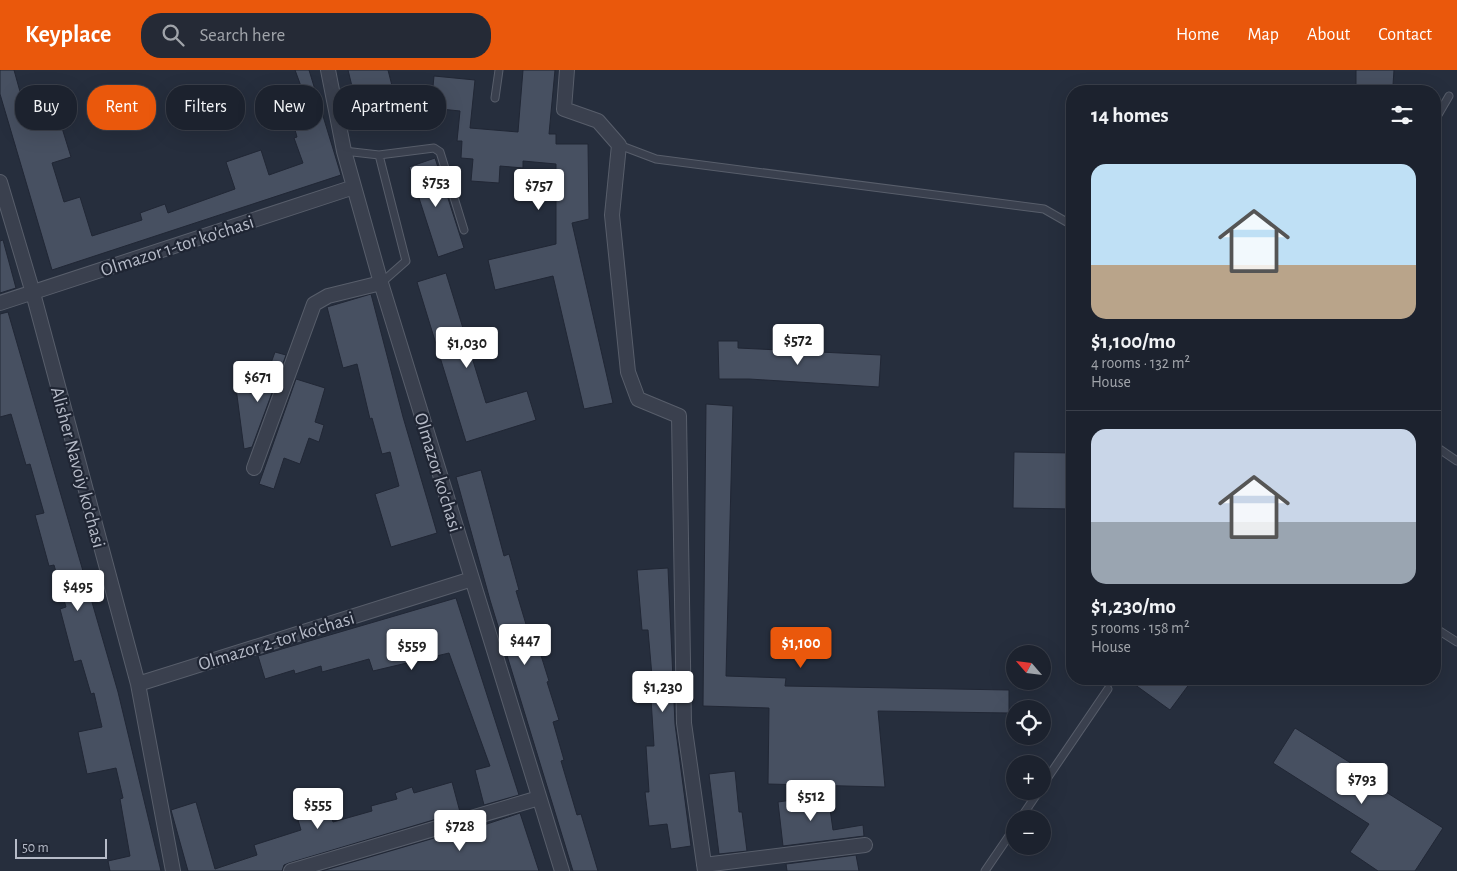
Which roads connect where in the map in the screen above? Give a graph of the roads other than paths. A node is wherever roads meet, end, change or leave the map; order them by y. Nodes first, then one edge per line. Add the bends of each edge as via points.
1 (328, 70) edge
2 (499, 70) edge
3 (567, 70) edge
4 (1449, 96) dead end
5 (495, 98) dead end
6 (1441, 110) edge
7 (619, 145) junction
8 (344, 151) junction
9 (379, 155) junction
10 (0, 182) edge
11 (354, 187) junction
12 (1066, 222) edge
13 (464, 230) dead end
14 (381, 283) junction
15 (33, 293) junction
16 (0, 303) edge
17 (1441, 450) edge
18 (1457, 460) edge
19 (254, 468) dead end
20 (472, 579) junction
21 (1441, 632) edge
22 (1457, 642) edge
23 (138, 684) junction
24 (1108, 689) dead end
25 (1051, 773) edge
26 (539, 798) junction
27 (1006, 840) edge
28 (865, 845) dead end
29 (704, 868) edge
30 (173, 871) edge
31 (291, 871) edge
32 (562, 871) edge
33 (985, 871) edge

1 - 8 street, Olmazor ko'chasi
2 - 5 lane
3 - 7 street via 564,109 598,121
4 - 6 lane
7 - 12 lane via 656,159 1044,209
7 - 29 street via 612,215 628,372 638,399 679,416 684,724
8 - 9 lane
8 - 11 street, Olmazor ko'chasi
9 - 13 lane via 434,148 440,152
9 - 14 lane via 406,261
10 - 15 street, Alisher Navoiy ko'chasi
11 - 14 street, Olmazor ko'chasi
11 - 15 street, Olmazor 1-tor ko'chasi
14 - 19 street via 328,296 314,304
14 - 20 street, Olmazor ko'chasi
15 - 16 street, Olmazor 1-tor ko'chasi
15 - 23 street, Alisher Navoiy ko'chasi
17 - 18 lane
20 - 23 street, Olmazor 2-tor ko'chasi
20 - 26 street, Olmazor ko'chasi
21 - 22 lane
23 - 30 street, Alisher Navoiy ko'chasi
24 - 25 lane
26 - 31 street
26 - 32 street, Olmazor ko'chasi
27 - 33 lane
28 - 29 street

